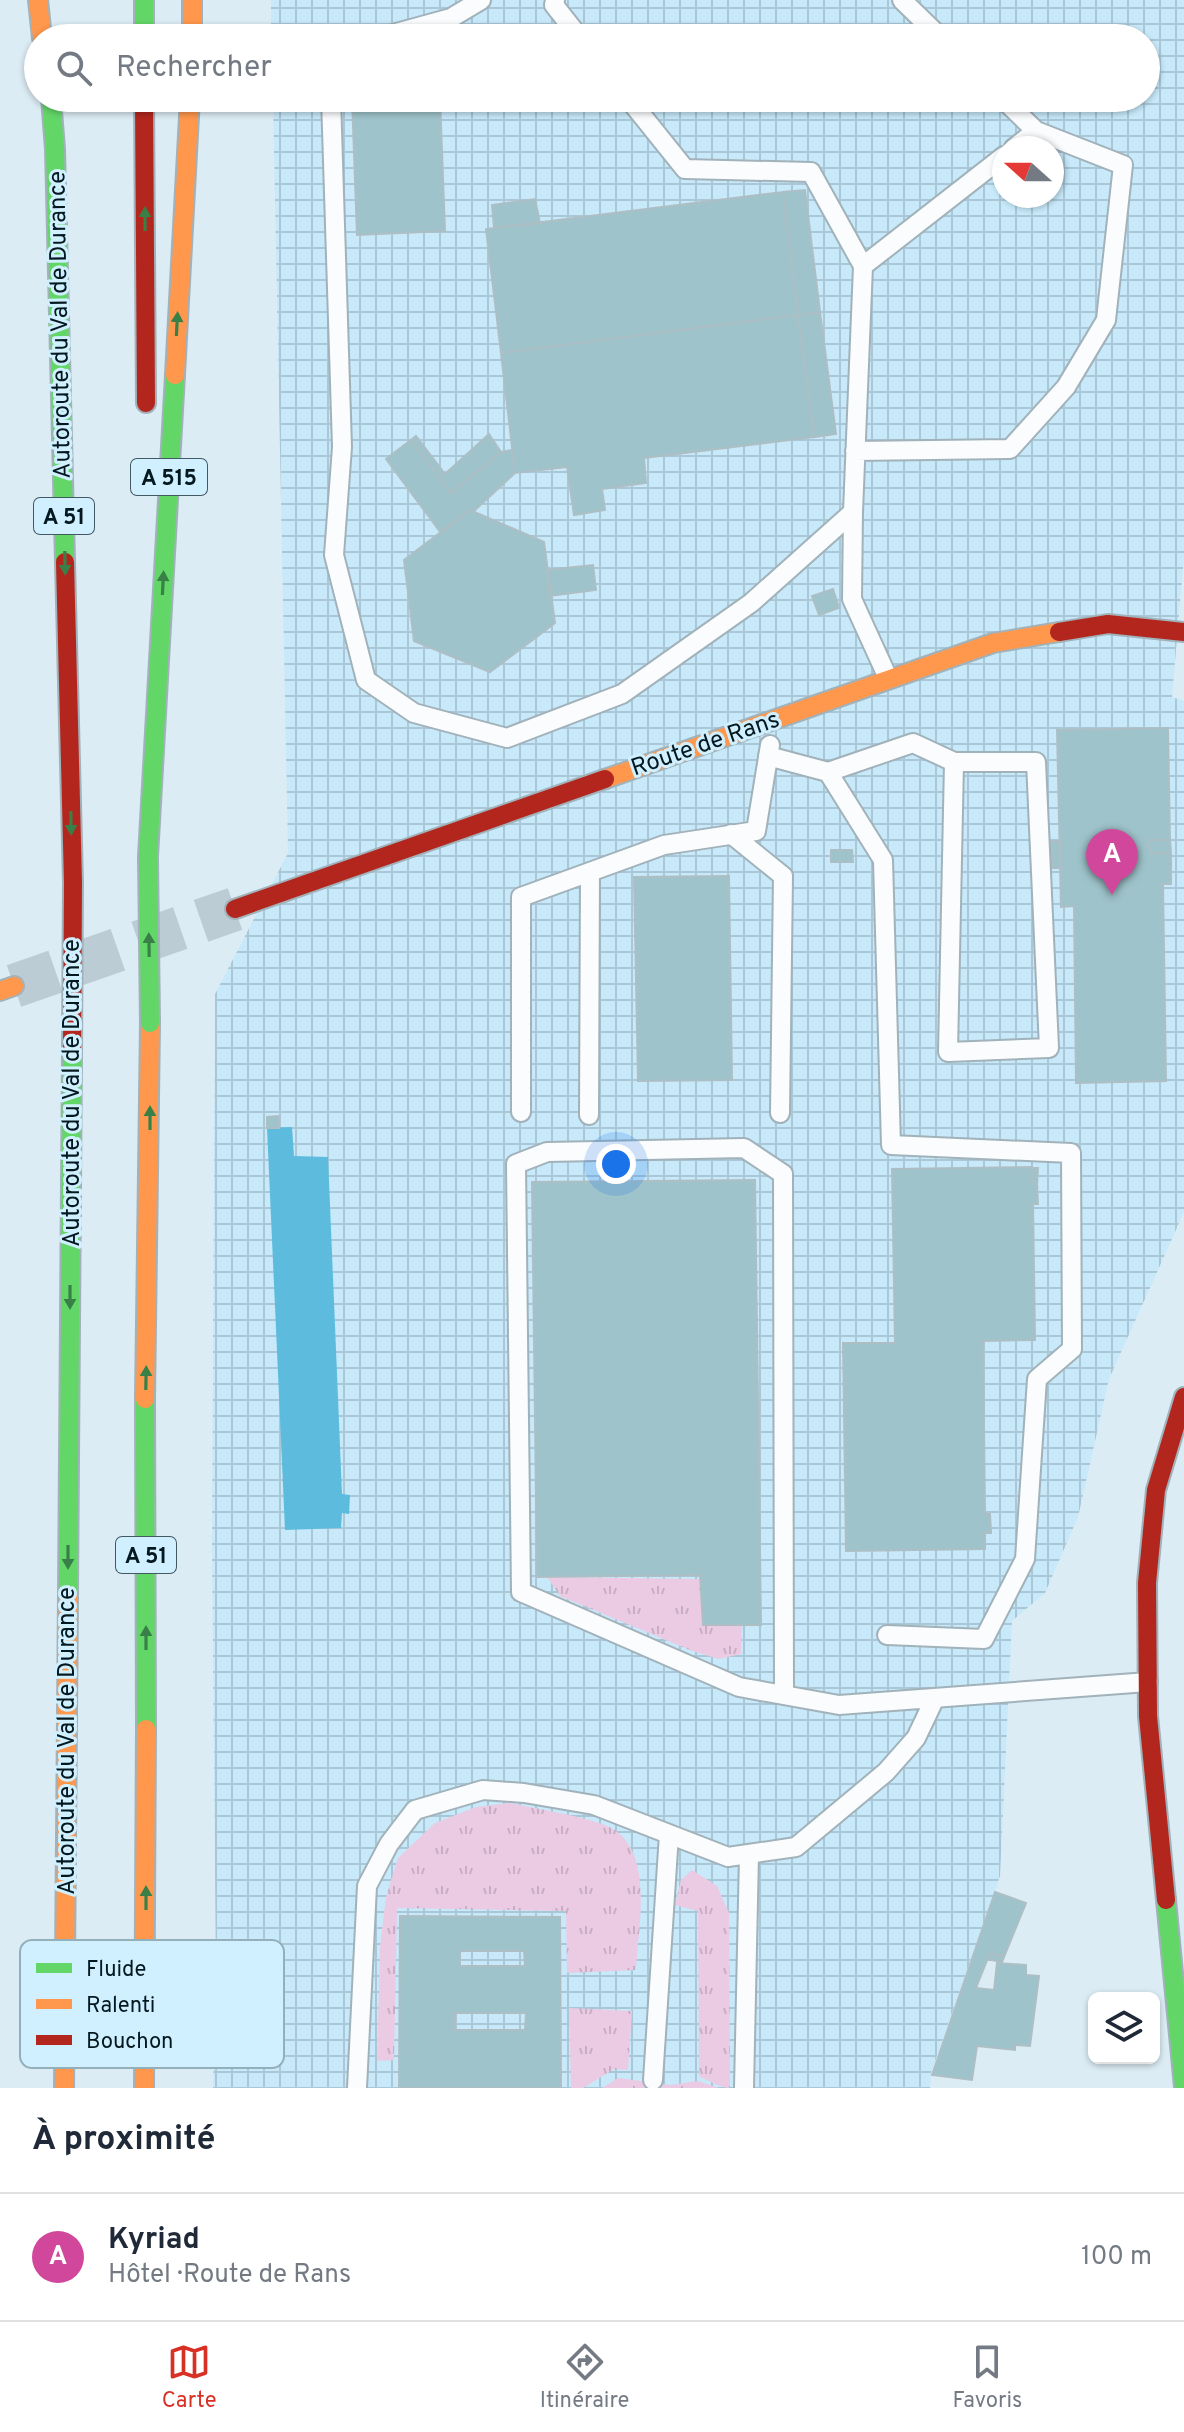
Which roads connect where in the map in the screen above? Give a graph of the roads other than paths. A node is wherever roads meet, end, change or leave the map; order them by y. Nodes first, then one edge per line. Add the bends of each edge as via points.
1 (38, 0) edge
2 (44, 0) edge
3 (144, 0) edge
4 (192, 0) edge
5 (481, 0) edge
6 (902, 0) edge
7 (548, 2) edge
8 (42, 24) edge
9 (44, 24) edge
10 (144, 24) edge
11 (192, 24) edge
12 (429, 24) edge
13 (568, 24) edge
14 (927, 24) edge
15 (51, 112) edge
16 (144, 112) edge
17 (189, 112) edge
18 (331, 112) edge
19 (639, 112) edge
20 (1016, 112) edge
21 (1036, 131) junction
22 (1030, 136) edge
23 (992, 165) edge
24 (863, 266) junction
25 (146, 414) dead end
26 (855, 451) junction
27 (853, 512) junction
28 (146, 557) dead end
29 (1184, 632) edge
30 (888, 678) junction
31 (774, 719) junction
32 (768, 756) junction
33 (954, 762) junction
34 (828, 772) junction
35 (731, 834) junction
36 (148, 857) junction
37 (590, 872) junction
38 (235, 909) tunnel mouth
39 (521, 1112) dead end
40 (780, 1113) dead end
41 (589, 1115) dead end
42 (1184, 1397) edge
43 (887, 1635) dead end
44 (1148, 1682) junction
45 (784, 1695) junction
46 (935, 1698) junction
47 (669, 1834) junction
48 (749, 1854) junction
49 (65, 1940) edge
50 (145, 1940) edge
51 (64, 2068) edge
52 (144, 2068) edge
53 (653, 2080) dead end
54 (1184, 2087) edge
55 (64, 2088) edge
56 (144, 2088) edge
57 (357, 2088) edge
58 (744, 2088) edge

1 - 8 main road
2 - 9 main road
3 - 10 main road
4 - 11 main road
5 - 12 lane
6 - 14 lane
7 - 13 lane
15 -> 49 main road, Autoroute du Val de Durance / A 51, bridge via 73,883
25 -> 16 main road
36 -> 17 main road, A 515
18 - 27 lane via 342,447 334,555 366,680 414,713 507,738 622,694 751,603
19 - 24 lane via 685,169 811,172
20 - 21 lane
21 - 22 lane
21 - 26 lane via 1123,165 1106,320 1066,387 1010,449
23 - 24 lane
24 - 26 lane
26 - 27 lane
27 - 30 lane via 852,599
28 - 36 main road, A 51
29 - 30 main road, Route de Rans via 1094,626 993,643
30 - 31 main road, Route de Rans
31 - 32 lane
31 - 38 main road, Route de Rans
32 - 34 lane
32 - 35 lane via 756,831
33 - 33 lane via 948,1052 1049,1048 1036,762
33 - 34 lane via 913,743
34 - 43 lane via 883,860 891,1145 1071,1153 1072,1349 1037,1379 1025,1559 984,1639
35 - 37 lane via 664,845
35 - 40 lane via 783,876
50 -> 36 main road, A 51, bridge
37 - 39 lane via 521,897
37 - 41 lane
42 - 44 main road via 1156,1490 1147,1583
44 - 46 lane
44 - 54 main road
45 - 45 lane via 739,1687 521,1592 516,1164 547,1152 744,1148 783,1174
45 - 46 lane via 839,1705
46 - 48 lane via 916,1738 886,1772 796,1847
47 - 48 lane via 728,1857
47 - 53 lane
47 - 57 lane via 594,1805 524,1793 483,1790 415,1810 367,1886
48 - 58 lane
51 -> 55 main road, Autoroute du Val de Durance / A 51, bridge
56 -> 52 main road, A 51, bridge

